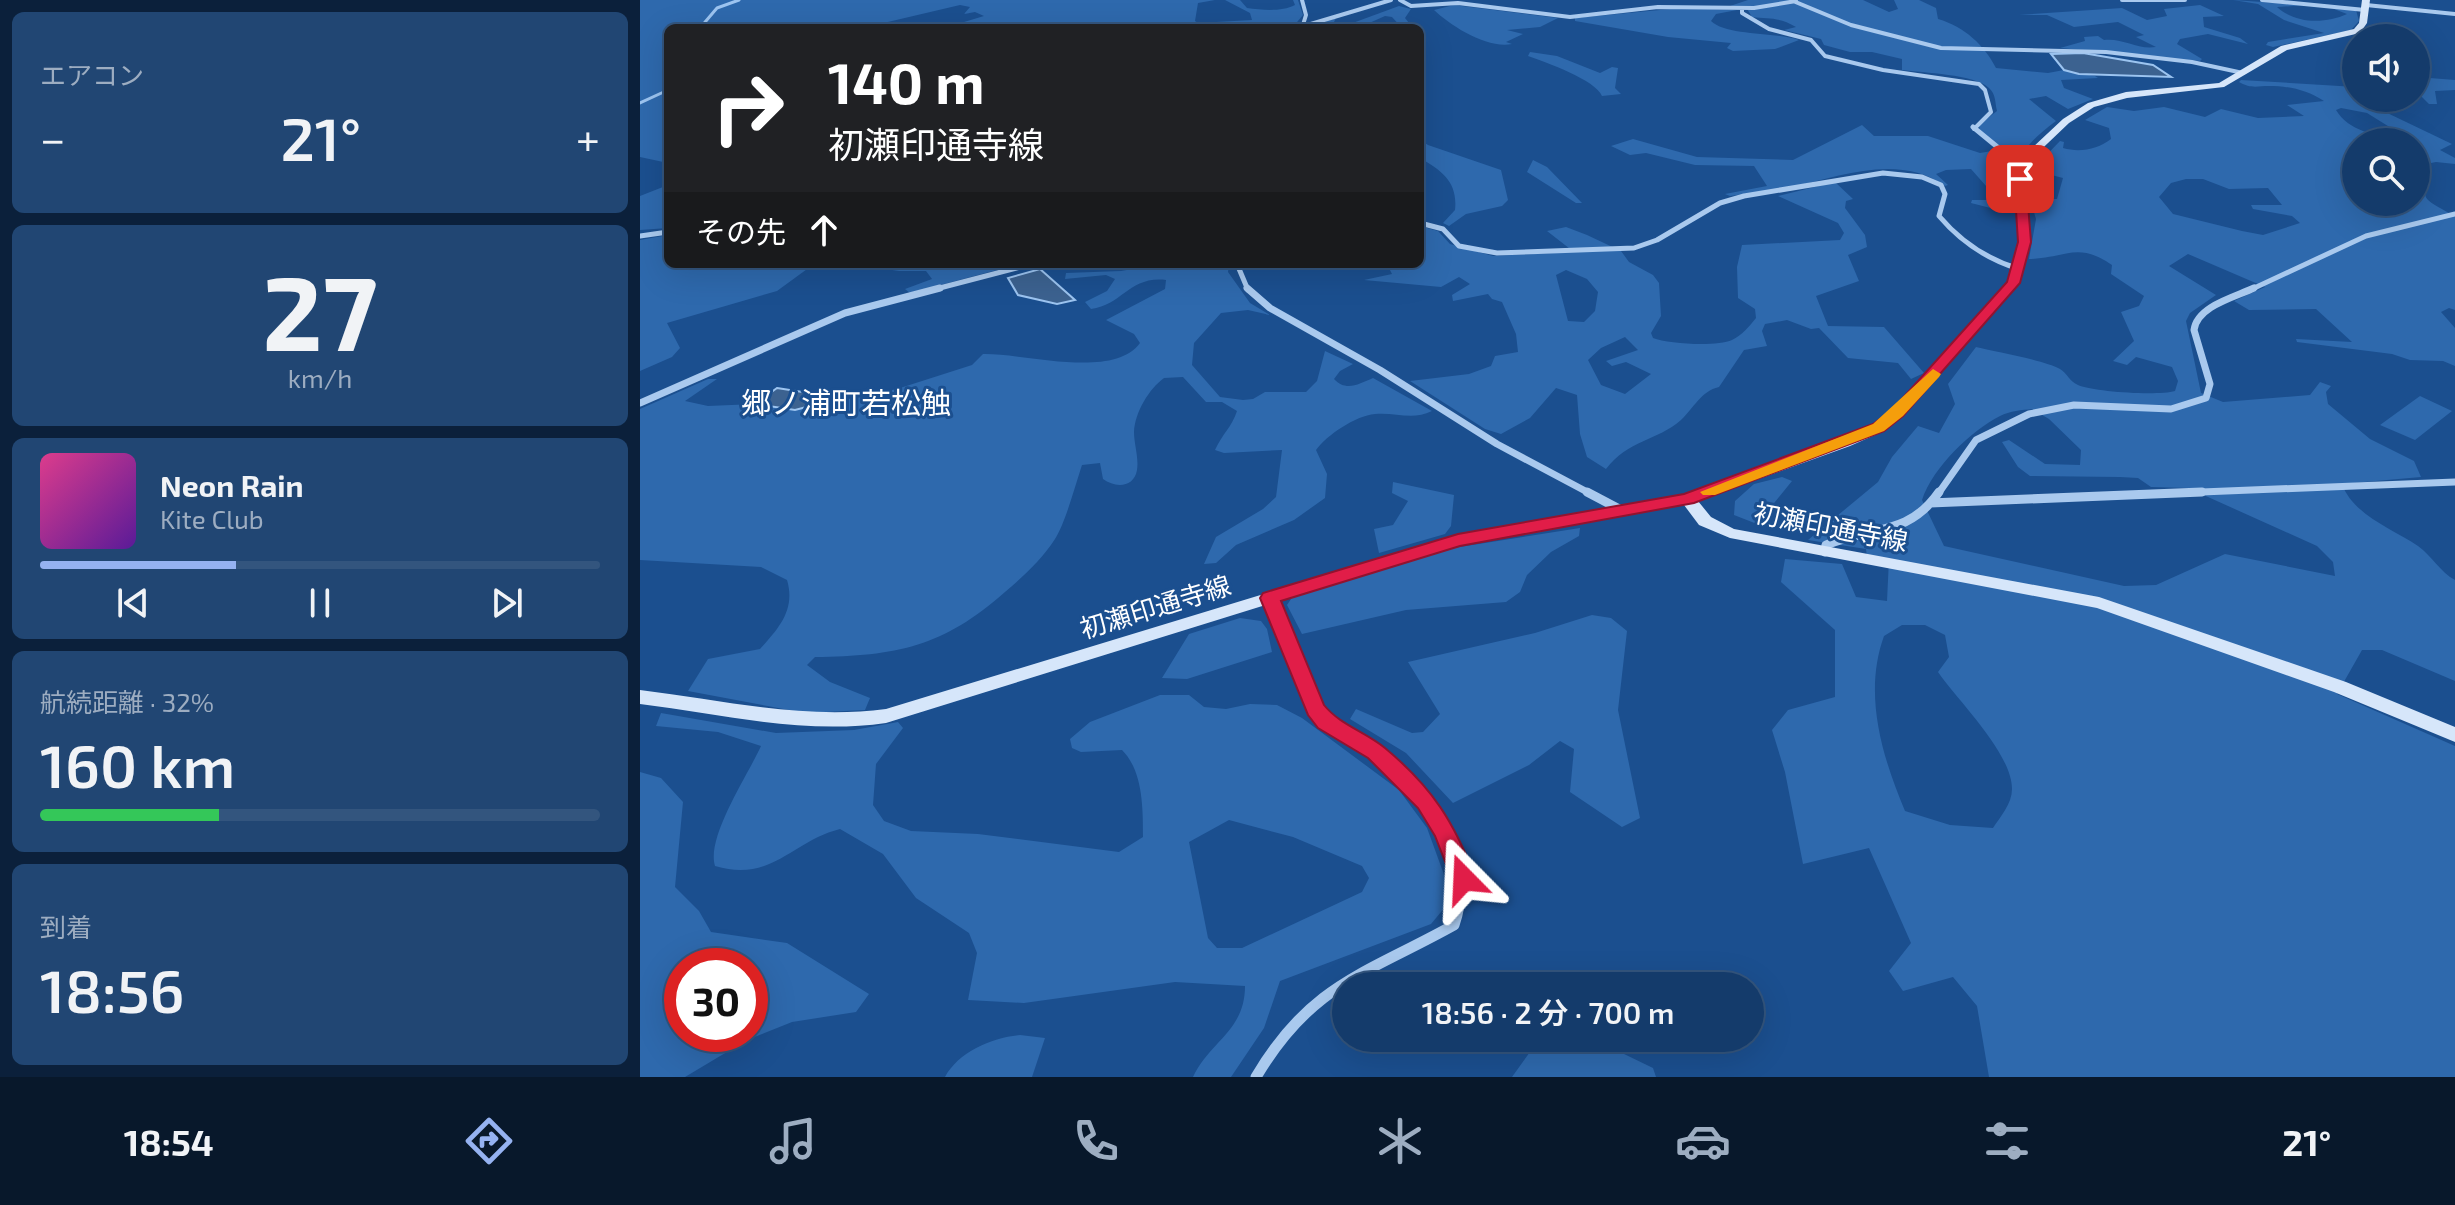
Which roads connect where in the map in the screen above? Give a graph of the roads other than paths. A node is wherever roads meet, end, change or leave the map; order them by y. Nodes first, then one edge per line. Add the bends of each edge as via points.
1 (1302, 0) edge
2 (1391, 0) edge
3 (1400, 0) edge
4 (2122, 0) edge
5 (2185, 0) edge
6 (2262, 0) edge
7 (1795, 1) edge
8 (2366, 5) edge
9 (1742, 8) junction
10 (2455, 14) edge
11 (1303, 24) edge
12 (1313, 24) edge
13 (2243, 73) junction
14 (2023, 168) junction
15 (2455, 214) edge
16 (1424, 224) edge
17 (664, 233) edge
18 (640, 236) edge
19 (1017, 268) edge
20 (1239, 268) edge
21 (2019, 269) junction
22 (640, 403) edge
23 (2455, 482) edge
24 (1688, 499) junction
25 (1930, 503) junction
26 (1627, 512) junction
27 (1825, 552) junction
28 (1270, 598) junction
29 (640, 697) edge
30 (2455, 735) edge
31 (1256, 1077) edge

1 - 11 street
2 - 12 street
3 - 9 street via 1411,6 1458,3 1570,17 1658,7
4 - 5 street
6 - 8 street
7 - 9 street
7 - 13 street via 1851,25 1941,48 2106,52
8 - 10 street
8 - 13 street via 2357,31 2284,48
9 - 14 street via 1762,26 1811,40 1825,56 1979,84 1992,107 1973,126 1975,131
13 - 14 street via 2203,88 2126,95 2091,105 2028,155
14 - 21 street
15 - 25 street via 2366,236 2201,313 2194,330 2210,384 2206,398 2157,413 2076,404 2042,412 1985,434 1961,453
16 - 21 street via 1443,229 1459,246 1497,253 1634,248 1656,243 1731,198 1860,174 1908,172 1941,185 1945,194 1939,216 1961,240
17 - 18 street
19 - 22 street via 845,313
20 - 26 street via 1248,291 1270,308 1497,444
21 - 24 street via 2000,299 1888,422 1845,443
23 - 25 street
24 - 26 street, 初瀬印通寺線
24 - 27 street, 初瀬印通寺線 via 1705,521 1730,533
25 - 27 street via 1901,525 1835,541
26 - 28 street, 初瀬印通寺線 via 1458,540
27 - 30 street, 初瀬印通寺線 via 2099,603 2340,687
28 - 29 street, 初瀬印通寺線 via 954,697 853,723 759,717
28 - 31 street via 1315,709 1325,722 1376,752 1409,782 1446,832 1464,879 1463,909 1450,927 1333,985 1306,1005 1271,1048

